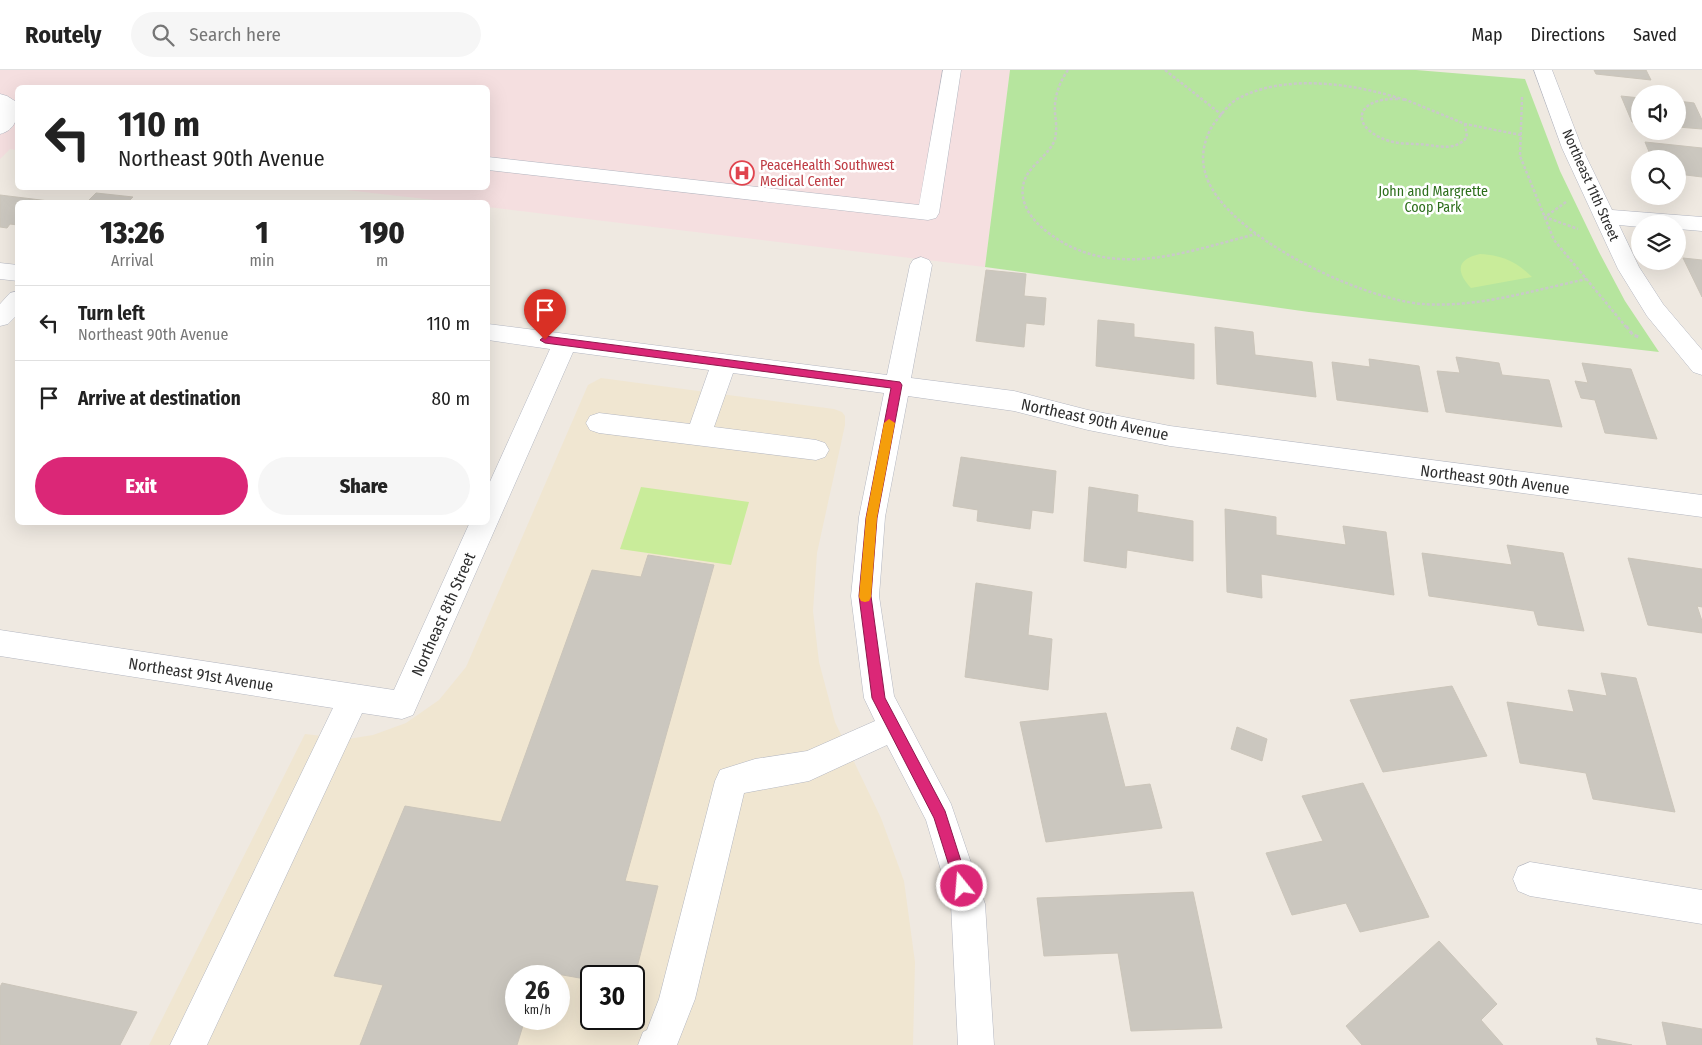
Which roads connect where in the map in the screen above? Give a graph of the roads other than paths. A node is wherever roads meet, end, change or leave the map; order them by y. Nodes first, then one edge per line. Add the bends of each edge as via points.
1 (952, 70) edge
2 (1544, 74) edge
3 (490, 164) edge
4 (1604, 217) junction
5 (1702, 224) edge
6 (920, 265) dead end
7 (0, 271) edge
8 (15, 273) edge
9 (15, 302) edge
10 (0, 318) edge
11 (490, 332) edge
12 (564, 342) junction
13 (724, 363) junction
14 (1702, 366) edge
15 (897, 385) junction
16 (599, 423) dead end
17 (699, 435) junction
18 (816, 450) dead end
19 (1702, 506) edge
20 (490, 509) edge
21 (483, 525) edge
22 (2, 645) edge
23 (354, 698) junction
24 (402, 705) joint
25 (894, 727) junction
26 (1530, 879) dead end
27 (1702, 907) edge
28 (188, 1045) edge
29 (656, 1045) edge
30 (976, 1045) edge

1 - 3 street via 928,213
2 - 4 street, Northeast 11th Street via 1572,148
4 - 5 street
4 - 14 street, Northeast 11th Street via 1629,269 1654,310
6 - 15 street
7 - 8 street
9 - 10 street
11 - 12 street, Northeast 90th Avenue
12 - 13 street, Northeast 90th Avenue
12 - 20 street
13 - 15 street, Northeast 90th Avenue
13 - 17 street
15 - 19 street, Northeast 90th Avenue via 1014,401 1170,436
15 - 25 street via 872,518 865,596 878,698
16 - 17 street
17 - 18 street
21 - 24 street, Northeast 8th Street
22 - 23 street, Northeast 91st Avenue
23 - 24 street, Northeast 91st Avenue
23 - 28 street
25 - 29 street via 809,766 732,781 677,999 660,1043
25 - 30 street via 940,815 968,904
26 - 27 street

